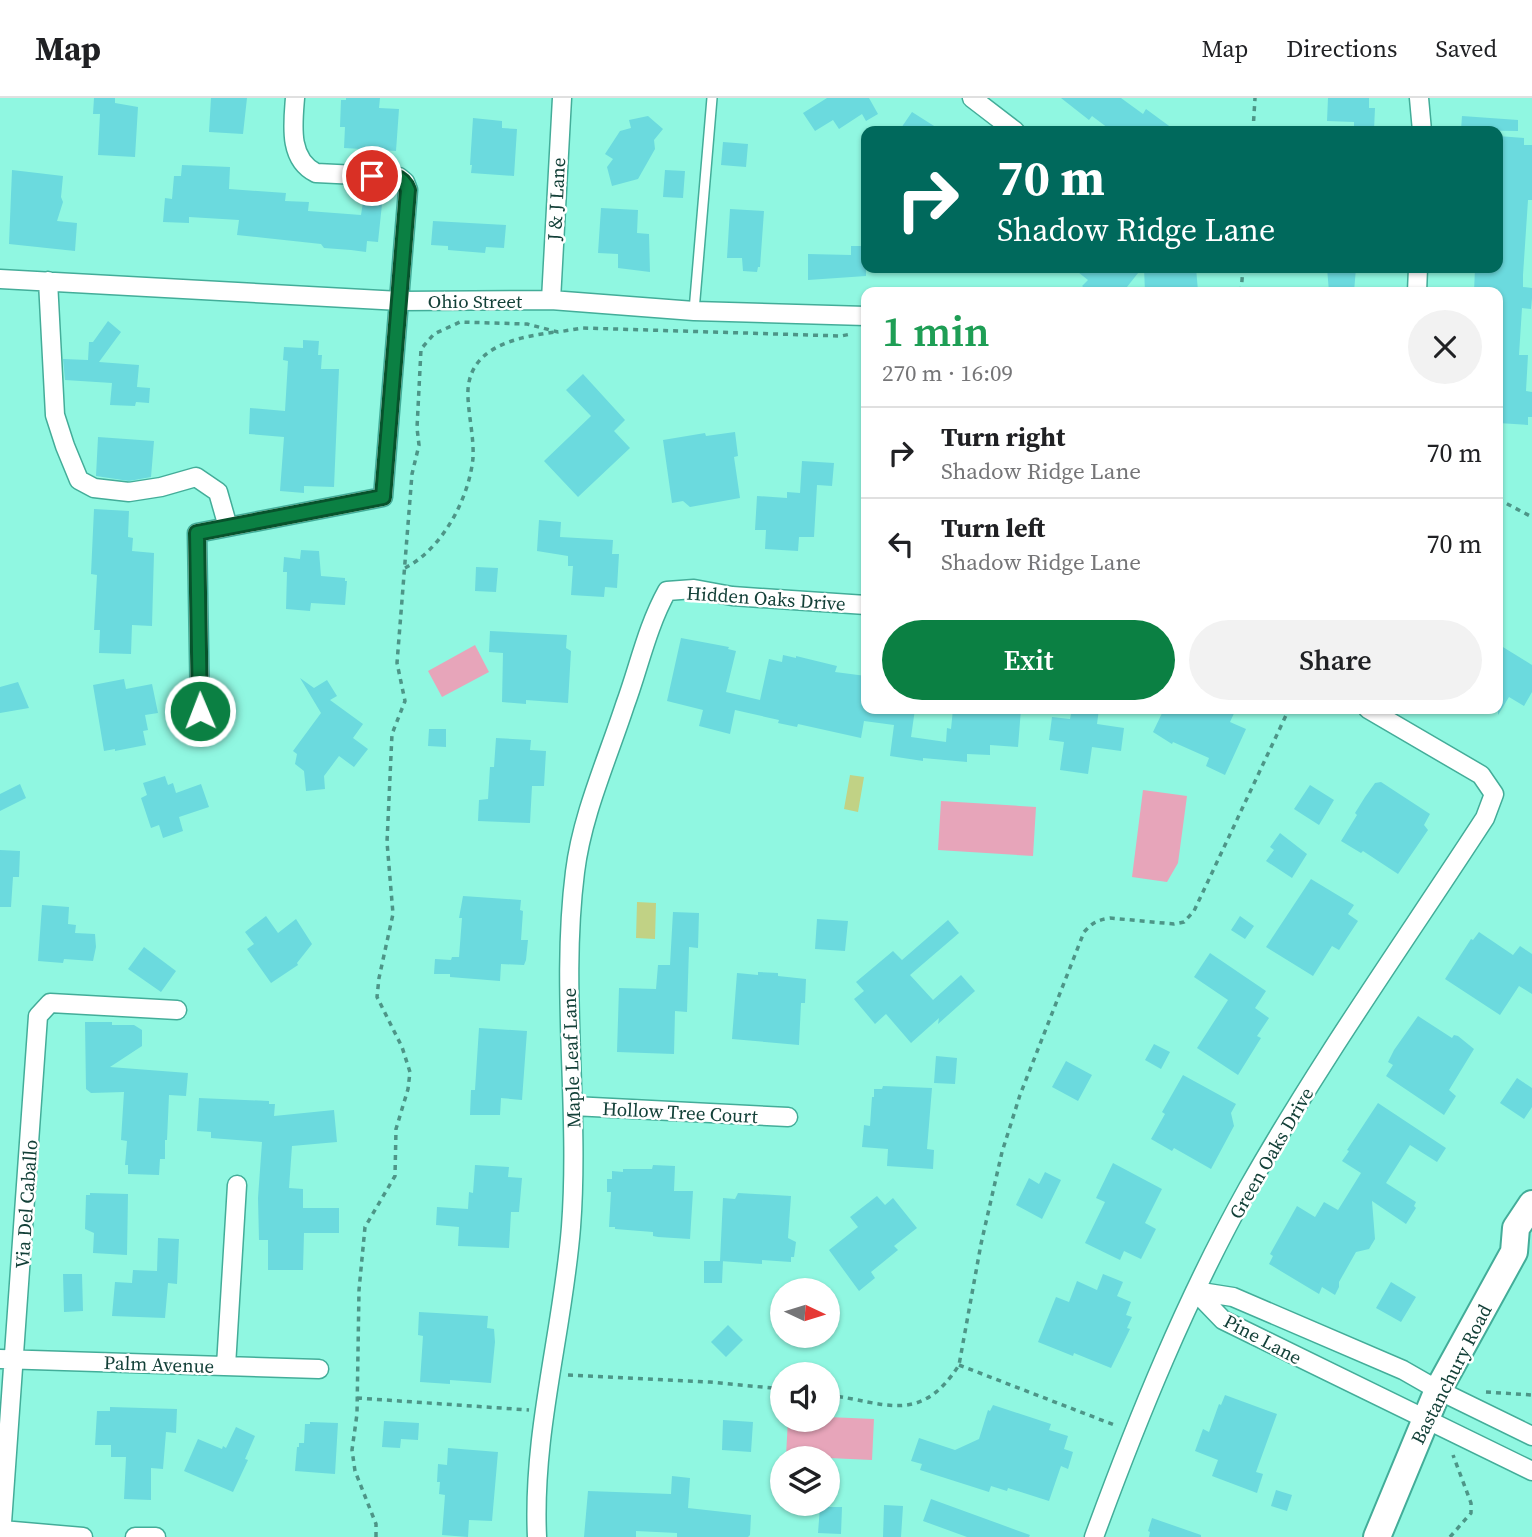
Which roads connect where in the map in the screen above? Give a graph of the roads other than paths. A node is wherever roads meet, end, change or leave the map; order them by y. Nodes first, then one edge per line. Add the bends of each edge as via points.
1 (295, 98) edge
2 (562, 98) edge
3 (712, 98) edge
4 (972, 98) edge
5 (1419, 98) edge
6 (1009, 126) edge
7 (1422, 126) edge
8 (0, 279) edge
9 (48, 281) junction
10 (551, 300) junction
11 (400, 301) junction
12 (694, 311) junction
13 (861, 316) edge
14 (228, 527) junction
15 (667, 592) joint
16 (861, 605) edge
17 (200, 711) dead end
18 (1377, 714) edge
19 (177, 1010) dead end
20 (573, 1107) junction
21 (788, 1117) dead end
22 (237, 1185) dead end
23 (1532, 1204) edge
24 (1523, 1250) edge
25 (1195, 1291) junction
26 (1313, 1332) junction
27 (8, 1360) edge
28 (1300, 1360) junction
29 (226, 1366) junction
30 (319, 1370) dead end
31 (1438, 1390) junction
32 (1425, 1420) junction
33 (1532, 1436) edge
34 (1532, 1471) edge
35 (1, 1534) edge
36 (83, 1537) edge
37 (135, 1537) edge
38 (156, 1537) edge
39 (537, 1537) edge
40 (1094, 1537) edge
41 (1377, 1537) edge

1 - 11 street via 294,143 308,169 399,177 405,182
2 - 10 street, J & J Lane
3 - 12 lane
4 - 6 street
5 - 7 street
8 - 9 street, Ohio Street
9 - 11 street, Ohio Street
9 - 14 street via 55,415 79,480 94,488 129,492 196,477 218,492
10 - 11 street, Ohio Street
10 - 12 street, Ohio Street
11 - 14 street via 383,497
12 - 13 street, Ohio Street
14 - 17 street via 197,533
15 - 16 street, Hidden Oaks Drive via 694,589
15 - 20 street, Maple Leaf Lane via 652,617 585,824 575,869 568,970
18 - 25 street, Green Oaks Drive via 1481,775 1494,794 1485,818 1303,1096
19 - 27 street, Via Del Caballo via 50,1003 38,1017
20 - 21 street, Hollow Tree Court
20 - 39 street, Maple Leaf Lane via 571,1231 538,1468
22 - 29 street
23 - 24 main road, Bastanchury Road via 1516,1228
24 - 31 main road, Bastanchury Road
25 - 26 street, Pine Lane via 1233,1297
25 - 28 street, Pine Lane via 1223,1320
25 - 40 street, Green Oaks Drive via 1132,1432
26 - 28 street
26 - 31 street, Pine Lane
27 - 29 street, Palm Avenue
27 - 35 street, Via Del Caballo
28 - 32 street, Pine Lane
29 - 30 street, Palm Avenue
31 - 32 main road, Bastanchury Road
31 - 33 street, Pine Lane
32 - 34 street, Pine Lane
32 - 41 main road, Bastanchury Road
35 - 36 street
37 - 38 street

